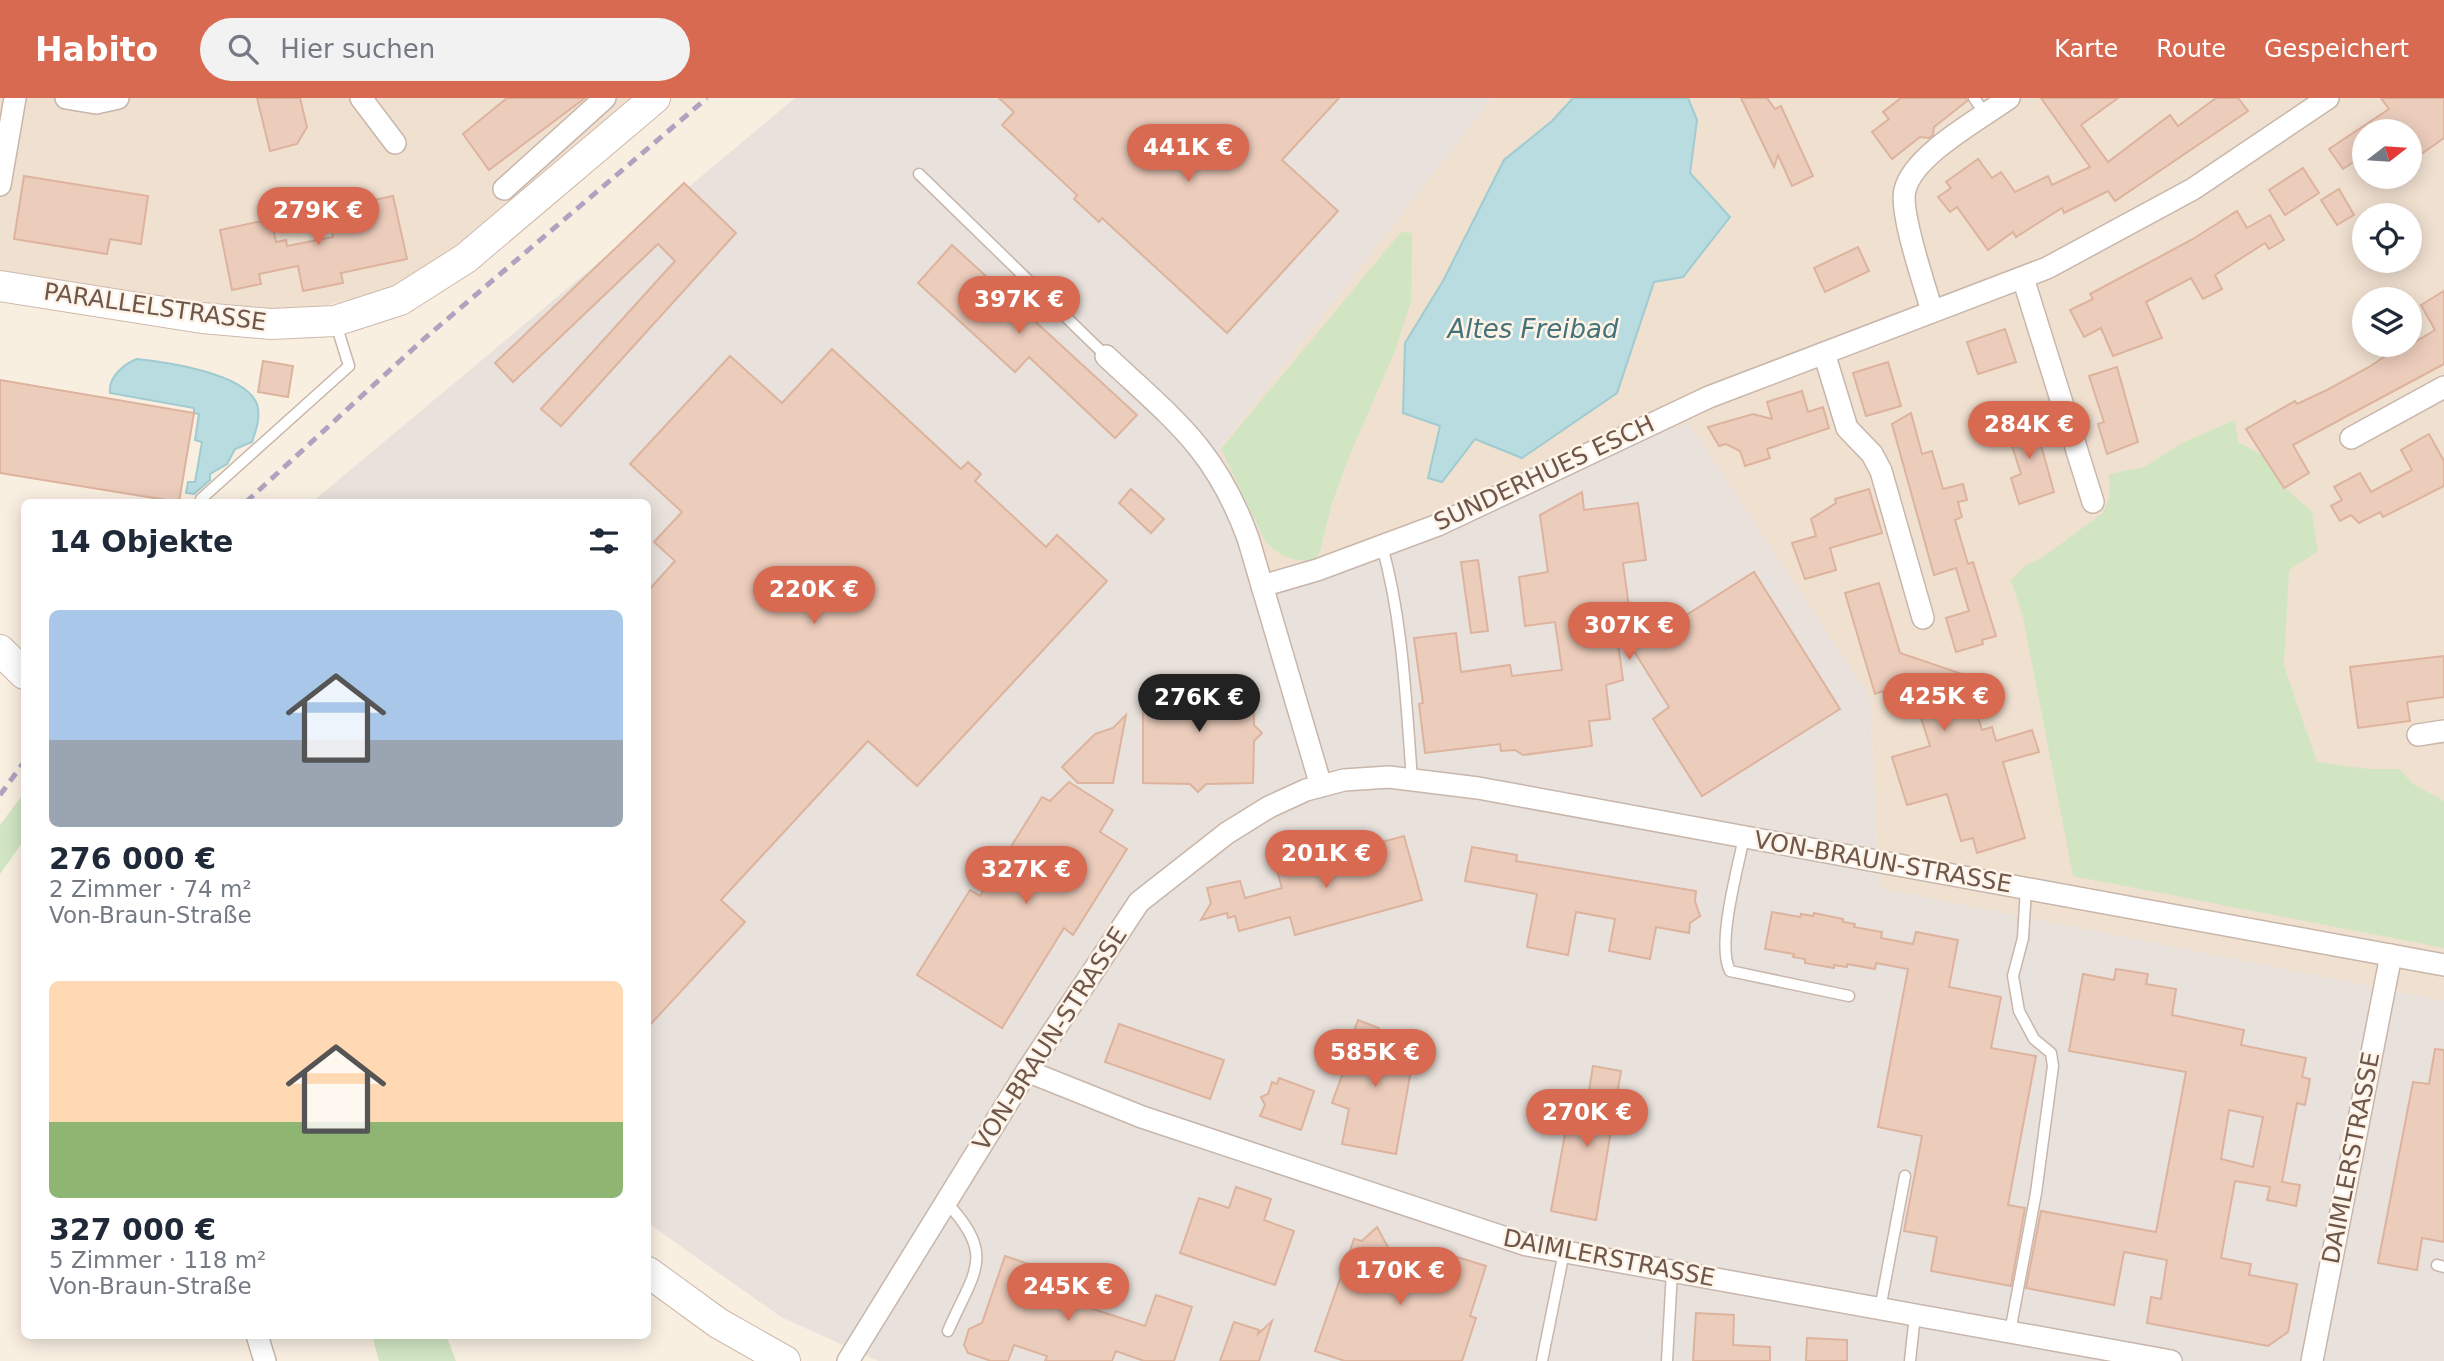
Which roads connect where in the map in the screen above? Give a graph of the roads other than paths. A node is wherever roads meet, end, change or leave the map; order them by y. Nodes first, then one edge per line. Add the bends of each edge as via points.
1 (15, 98) edge
2 (66, 98) edge
3 (118, 98) edge
4 (362, 98) edge
5 (604, 98) edge
6 (655, 98) edge
7 (2009, 98) edge
8 (2328, 98) edge
9 (1980, 106) edge
10 (5, 132) edge
11 (395, 143) dead end
12 (919, 174) dead end
13 (0, 185) edge
14 (504, 189) dead end
15 (2023, 278) junction
16 (0, 286) edge
17 (1932, 311) junction
18 (335, 321) junction
19 (1824, 353) junction
20 (1106, 356) joint
21 (2444, 387) edge
22 (2351, 438) dead end
23 (201, 499) dead end
24 (2093, 502) dead end
25 (1382, 546) junction
26 (1262, 586) junction
27 (1923, 618) dead end
28 (0, 650) edge
29 (21, 671) edge
30 (2444, 731) edge
31 (2418, 735) dead end
32 (1412, 779) junction
33 (1321, 786) junction
34 (1744, 837) junction
35 (2026, 888) junction
36 (2390, 955) junction
37 (2444, 965) edge
38 (1849, 996) dead end
39 (1027, 1071) junction
40 (1905, 1176) dead end
41 (946, 1202) junction
42 (1564, 1252) junction
43 (1672, 1272) junction
44 (651, 1274) edge
45 (1880, 1309) junction
46 (1914, 1315) junction
47 (948, 1331) dead end
48 (2010, 1332) junction
49 (258, 1339) edge
50 (265, 1361) edge
51 (785, 1361) edge
52 (848, 1361) edge
53 (1542, 1361) edge
54 (1667, 1361) edge
55 (1910, 1361) edge
56 (2171, 1361) edge
57 (2312, 1361) edge

1 - 10 street
2 - 3 street via 96,103
4 - 11 street
5 - 14 street
6 - 18 main road, PARALLELSTRASSE via 466,258 400,300
7 - 9 street
8 - 15 street, SUNDERHUES ESCH via 2193,189
9 - 17 street via 1910,175 1904,192
10 - 13 street
12 - 20 lane
15 - 17 street, SUNDERHUES ESCH
15 - 24 street
16 - 18 main road, PARALLELSTRASSE via 202,318 271,324
17 - 19 street, SUNDERHUES ESCH
18 - 23 lane via 349,366
19 - 25 street, SUNDERHUES ESCH via 1709,397 1499,499
19 - 27 street via 1847,428 1881,471
20 - 26 street via 1185,429 1217,469 1234,498
21 - 22 street
25 - 26 street, SUNDERHUES ESCH
25 - 32 lane via 1391,577
26 - 33 street
28 - 29 main road
30 - 31 street
32 - 33 street, VON-BRAUN-STRASSE via 1344,779
32 - 34 street, VON-BRAUN-STRASSE
33 - 39 street, VON-BRAUN-STRASSE via 1258,813 1139,902
34 - 35 street, VON-BRAUN-STRASSE
34 - 38 lane via 1727,934 1730,971
35 - 36 street, VON-BRAUN-STRASSE
35 - 48 lane via 2013,976 2020,1011 2034,1039 2051,1053 2053,1066
36 - 37 street, VON-BRAUN-STRASSE
36 - 57 street, DAIMLERSTRASSE
39 - 41 street, VON-BRAUN-STRASSE
39 - 42 street, DAIMLERSTRASSE via 1142,1117 1527,1245
40 - 45 lane
41 - 47 lane via 971,1230 978,1248 975,1267
41 - 52 street, VON-BRAUN-STRASSE
42 - 43 street, DAIMLERSTRASSE
42 - 53 lane
43 - 45 street, DAIMLERSTRASSE
43 - 54 lane
44 - 51 main road via 718,1323
45 - 46 street, DAIMLERSTRASSE
46 - 48 street, DAIMLERSTRASSE
46 - 55 lane
48 - 56 street, DAIMLERSTRASSE
49 - 50 street

